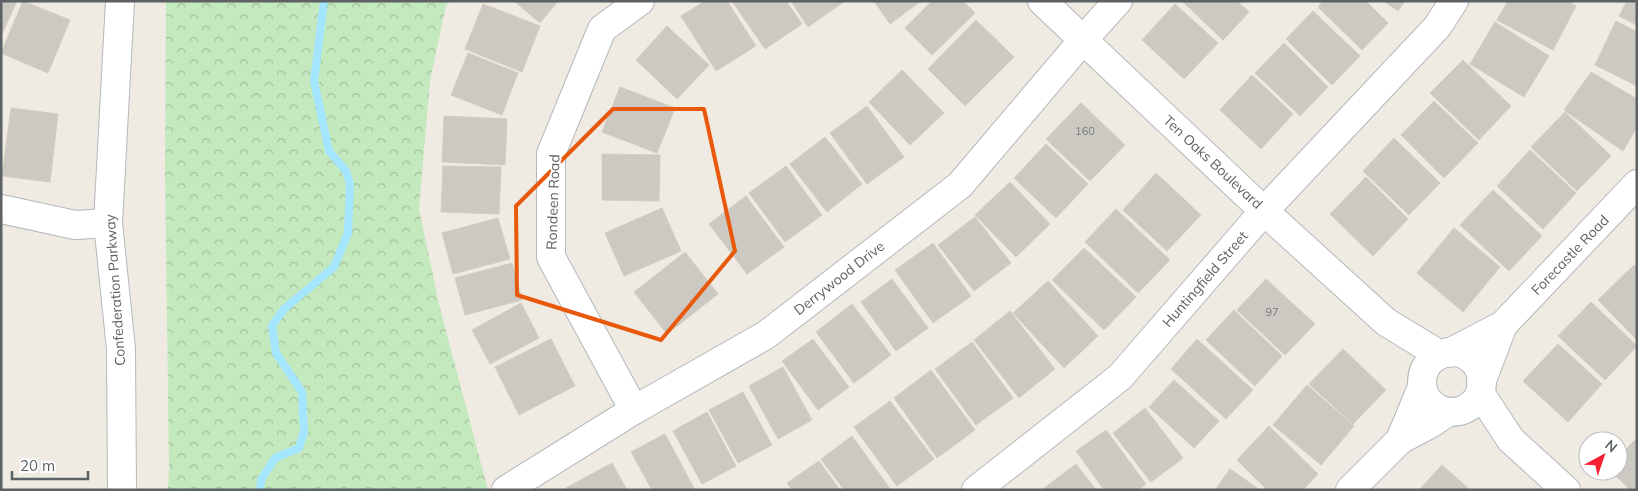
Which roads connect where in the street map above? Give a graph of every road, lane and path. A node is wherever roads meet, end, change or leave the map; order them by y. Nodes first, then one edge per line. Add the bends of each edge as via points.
1 (120, 1) edge
2 (640, 1) edge
3 (1042, 1) edge
4 (1118, 1) edge
5 (1454, 1) edge
6 (1083, 40) junction
7 (1637, 184) edge
8 (1, 210) edge
9 (1264, 211) junction
10 (108, 223) junction
11 (1386, 322) junction
12 (1503, 325) junction
13 (1445, 354) junction
14 (1422, 382) junction
15 (1480, 388) junction
16 (634, 410) junction
17 (1453, 412) junction
18 (1400, 440) junction
19 (1511, 440) junction
20 (122, 490) edge
21 (506, 490) edge
22 (976, 490) edge
23 (1350, 490) edge
24 (1566, 490) edge

1 - 10 street, Confederation Parkway
2 - 16 street, Rondeen Road via 602,29 552,154 551,257
3 - 6 street, Ten Oaks Boulevard
4 - 6 street, Derrywood Drive
5 - 9 street, Huntingfield Street via 1437,27
6 - 9 street, Ten Oaks Boulevard
6 - 16 street, Derrywood Drive via 960,185 766,334
7 - 12 street, Forecastle Road
8 - 10 street via 75,225
9 - 11 street, Ten Oaks Boulevard
9 - 22 street, Huntingfield Street via 1120,377
10 - 20 street, Confederation Parkway via 120,349
11 - 13 street, Ten Oaks Boulevard
11 - 14 street, Ten Oaks Boulevard via 1412,356
12 - 13 street, Forecastle Road
12 - 15 street, Forecastle Road
13 - 14 street via 1431,360 1425,368
13 - 15 street via 1459,354 1475,364 1480,373
14 - 17 street via 1425,396 1431,404
14 - 18 street
15 - 17 street via 1475,402
15 - 19 street
16 - 21 street, Derrywood Drive
17 - 18 street
17 - 19 street
18 - 23 street
19 - 24 street

